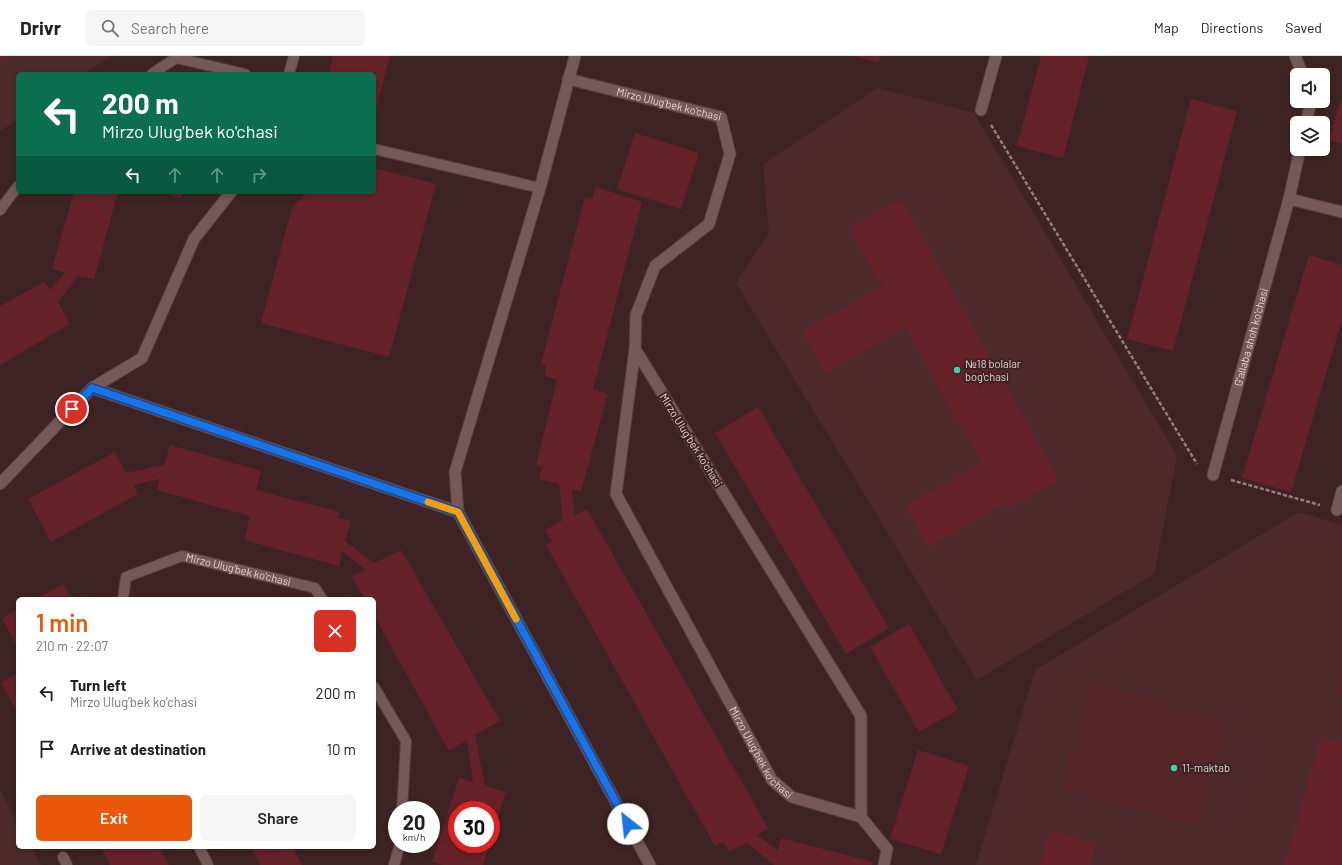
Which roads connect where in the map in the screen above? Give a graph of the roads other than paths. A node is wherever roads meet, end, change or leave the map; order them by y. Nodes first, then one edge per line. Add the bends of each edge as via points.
1 (294, 56) edge
2 (575, 56) edge
3 (996, 56) edge
4 (1294, 56) edge
5 (193, 59) edge
6 (1300, 68) edge
7 (155, 72) edge
8 (238, 72) edge
9 (290, 72) edge
10 (568, 78) junction
11 (981, 110) road end
12 (376, 149) edge
13 (1298, 156) edge
14 (540, 188) junction
15 (16, 189) edge
16 (229, 194) edge
17 (1289, 199) junction
18 (0, 210) edge
19 (1342, 212) edge
20 (635, 349) junction
21 (92, 388) junction
22 (1213, 475) road end
23 (1, 480) edge
24 (1342, 491) edge
25 (1337, 510) road end
26 (458, 512) junction
27 (123, 597) edge
28 (321, 597) edge
29 (376, 690) edge
30 (403, 801) edge
31 (861, 816) junction
32 (200, 849) edge
33 (397, 853) edge
34 (208, 865) edge
35 (394, 865) edge
36 (650, 865) edge
37 (884, 865) edge

1 - 9 lane
2 - 10 street
3 - 11 street
4 - 6 street
5 - 7 lane via 176,58
5 - 8 lane
10 - 14 street
10 - 20 street, Mirzo Ulug'bek ko'chasi via 721,117 730,154 709,224 654,266 636,315
12 - 14 lane
13 - 17 street, G'allaba shoh ko'chasi
14 - 26 street via 455,472
15 - 18 lane
16 - 21 street via 194,239 142,358
17 - 19 street
17 - 22 street, G'allaba shoh ko'chasi
20 - 31 street, Mirzo Ulug'bek ko'chasi via 861,716
20 - 31 street, Mirzo Ulug'bek ko'chasi via 616,494 772,780 792,797
21 - 23 street
21 - 26 street
24 - 25 street
26 - 36 street
27 - 28 lane, Mirzo Ulug'bek ko'chasi via 126,577 182,556 315,588
29 - 30 lane via 406,741
31 - 37 street via 887,849
32 - 34 lane
33 - 35 lane

